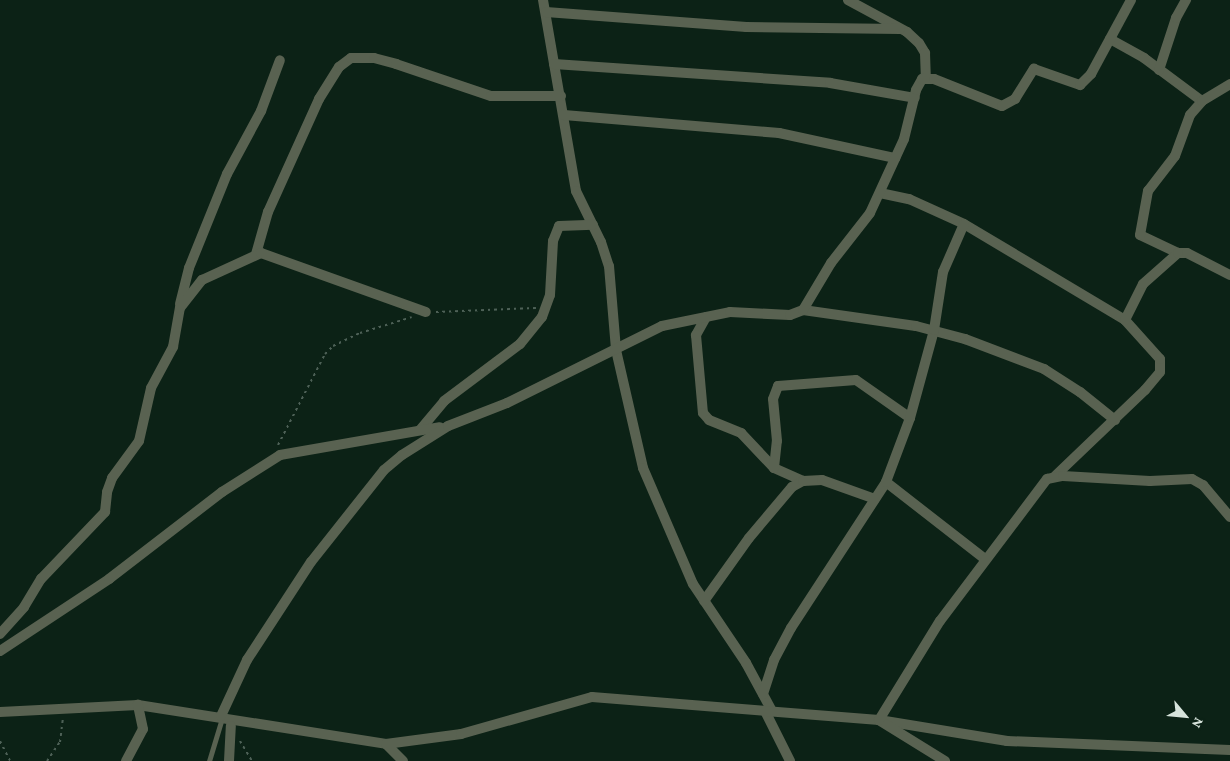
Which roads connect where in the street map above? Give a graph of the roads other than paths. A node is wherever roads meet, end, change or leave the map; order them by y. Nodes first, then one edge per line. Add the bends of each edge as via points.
1 (543, 0) edge
2 (848, 0) edge
3 (1131, 0) edge
4 (1186, 0) edge
5 (546, 12) junction
6 (900, 29) junction
7 (1110, 39) junction
8 (280, 60) dead end
9 (554, 64) junction
10 (1159, 70) junction
11 (926, 78) junction
12 (1230, 84) edge
13 (561, 96) junction
14 (915, 98) junction
15 (1202, 101) junction
16 (564, 115) junction
17 (895, 158) junction
18 (880, 193) junction
19 (964, 224) junction
20 (593, 225) junction
21 (1178, 253) junction
22 (256, 254) junction
23 (1230, 275) edge
24 (180, 308) junction
25 (803, 310) junction
26 (426, 312) road end
27 (706, 317) junction
28 (1125, 320) junction
29 (934, 330) junction
30 (616, 350) junction
31 (910, 418) junction
32 (1115, 420) junction
33 (448, 426) junction
34 (420, 430) junction
35 (774, 468) junction
36 (1054, 476) junction
37 (803, 481) junction
38 (886, 482) junction
39 (875, 499) junction
40 (1230, 517) edge
41 (985, 559) junction
42 (704, 602) junction
43 (0, 634) edge
44 (0, 651) edge
45 (763, 694) junction
46 (138, 705) junction
47 (768, 711) junction
48 (0, 712) edge
49 (222, 716) junction
50 (879, 720) junction
51 (231, 726) road end
52 (386, 744) junction
53 (1230, 750) edge
54 (126, 761) edge
55 (209, 761) edge
56 (229, 761) edge
57 (403, 761) edge
58 (790, 761) edge
59 (945, 761) edge

1 - 5 street
2 - 6 street
3 - 7 street
4 - 10 street via 1176,18
5 - 6 street via 746,27
5 - 9 street
6 - 11 street via 919,43 925,53
7 - 10 street
7 - 11 street via 1086,81 1074,85 1034,69 1015,99 1002,106
8 - 24 street via 261,111 227,174 188,268
9 - 13 street
9 - 14 street via 830,83
10 - 15 street
11 - 14 street via 918,83
12 - 15 street
13 - 16 street
13 - 22 street via 491,96 396,64 366,57 350,58 339,67 320,99 268,212
14 - 17 street
15 - 21 street via 1190,115 1175,156 1148,191 1139,230 1143,238
16 - 17 street via 779,133
16 - 20 street via 576,191
17 - 18 street
18 - 19 street via 909,199
18 - 25 street via 862,227 831,263
19 - 28 street
19 - 29 street via 943,272
20 - 30 street via 609,266
20 - 34 street via 559,226 554,232 552,284 547,306 533,332 462,385
21 - 23 street via 1187,253
21 - 28 street via 1143,284
22 - 24 street via 202,280
22 - 26 street via 284,259
24 - 43 street via 172,347 151,388 139,441 112,478 105,512 45,574
25 - 27 street via 790,315 730,312
25 - 29 street
27 - 30 street via 662,326
27 - 35 street via 696,335 703,413 714,423 741,433
28 - 32 street via 1160,359 1162,366 1146,390
29 - 31 street
29 - 32 street via 1044,369
30 - 33 street via 507,403
30 - 42 street via 642,468 673,542
31 - 35 street via 856,380 778,386 773,398 777,442
31 - 38 street
32 - 36 street
33 - 34 street
33 - 49 street via 402,454 361,498 311,562 247,660
34 - 44 street via 292,451 270,460 208,502 109,579
35 - 37 street
36 - 40 street via 1150,481 1192,479 1202,485
36 - 41 street via 1047,478 1034,492 1012,528
37 - 39 street via 822,480
37 - 42 street via 792,487 774,507
38 - 39 street
38 - 41 street
39 - 45 street via 791,628 774,660
41 - 50 street via 904,676
42 - 45 street
45 - 47 street
46 - 48 street
46 - 49 street
46 - 54 street via 143,729
47 - 50 street
47 - 52 street via 592,697 461,734
47 - 58 street
49 - 52 street
49 - 55 lane
50 - 53 street via 1007,741
50 - 59 street
51 - 56 street
52 - 57 street

